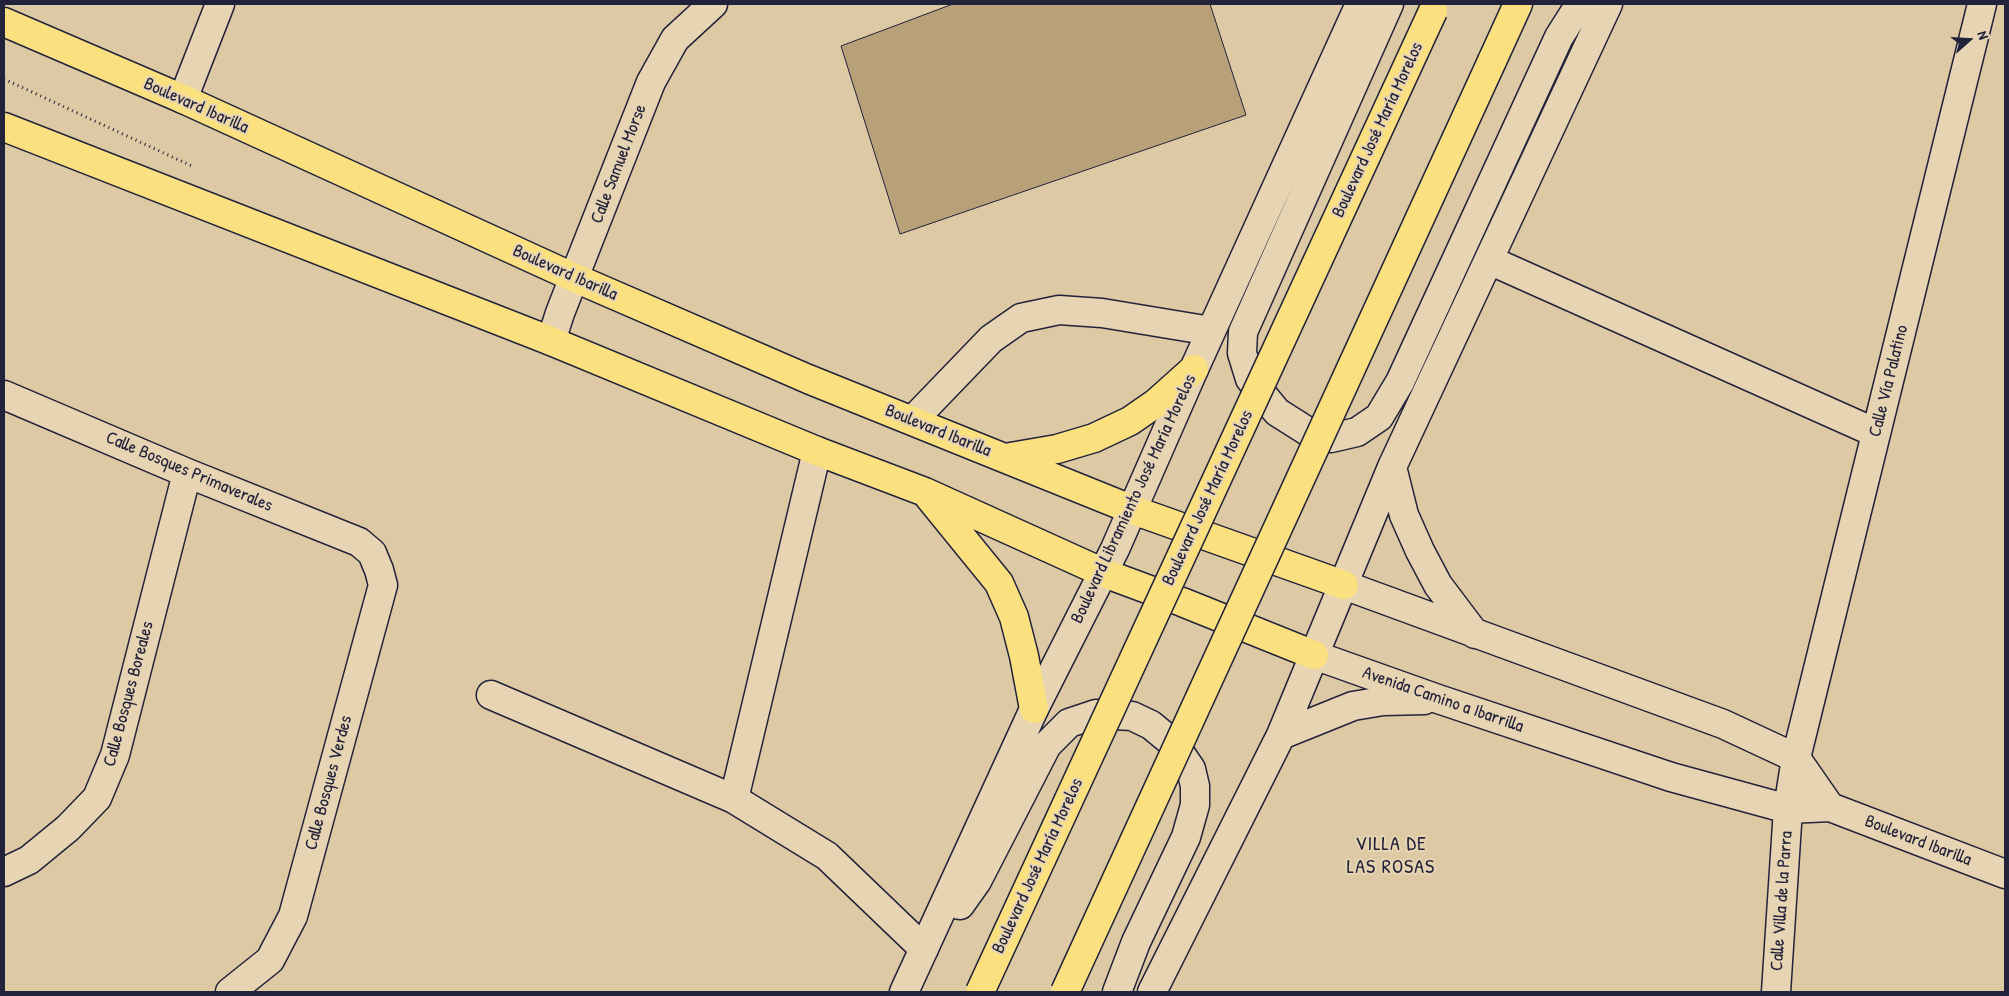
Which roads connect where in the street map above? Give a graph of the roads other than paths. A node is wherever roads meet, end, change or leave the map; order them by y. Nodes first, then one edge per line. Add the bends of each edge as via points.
1 (220, 4) edge
2 (713, 4) edge
3 (1360, 4) edge
4 (1389, 4) edge
5 (1518, 4) edge
6 (1580, 4) edge
7 (1608, 4) edge
8 (1982, 4) edge
9 (1435, 8) edge
10 (4, 22) edge
11 (183, 100) junction
12 (4, 127) edge
13 (1489, 260) junction
14 (574, 278) junction
15 (1211, 331) junction
16 (551, 342) junction
17 (1194, 369) junction
18 (4, 395) edge
19 (913, 420) junction
20 (1876, 433) junction
21 (817, 451) junction
22 (1005, 458) junction
23 (1392, 467) junction
24 (187, 472) junction
25 (925, 492) junction
26 (1133, 510) junction
27 (372, 553) joint
28 (1104, 573) junction
29 (1344, 585) junction
30 (1475, 634) junction
31 (1314, 655) junction
32 (491, 695) dead end
33 (1438, 699) junction
34 (1034, 709) junction
35 (1281, 735) junction
36 (1796, 758) junction
37 (734, 799) junction
38 (1830, 807) junction
39 (1788, 809) junction
40 (4, 872) edge
41 (2005, 874) edge
42 (928, 941) junction
43 (230, 992) edge
44 (904, 992) edge
45 (980, 992) edge
46 (1065, 992) edge
47 (1117, 992) edge
48 (1152, 992) edge
49 (1776, 992) edge

1 - 11 street
2 - 14 street, Calle Samuel Morse via 675,39 651,82
3 - 15 street, Boulevard Libramiento José María Morelos
4 - 6 street via 1243,332 1242,353 1250,379 1277,412 1308,431 1331,438 1357,432 1379,417 1400,382 1559,37
5 - 46 main road, bridge
7 - 13 street
8 - 20 street, Calle Vía Palatino
9 - 45 main road, Boulevard José María Morelos, bridge
10 - 11 main road, Boulevard Ibarilla
11 - 14 main road, Boulevard Ibarilla
12 - 16 main road
13 - 20 street
13 - 23 street
14 - 16 street, Calle Samuel Morse
14 - 19 main road, Boulevard Ibarilla via 808,379
15 - 17 street, Boulevard Libramiento José María Morelos
15 - 19 street via 1102,313 1060,310 1021,318 991,339
16 - 21 main road
17 - 22 main road via 1130,421 1094,438 1057,449
17 - 26 street, Boulevard Libramiento José María Morelos
18 - 24 street, Calle Bosques Primaverales
19 - 22 main road, Boulevard Ibarilla
20 - 36 street, Calle Vía Palatino
21 - 25 main road
21 - 37 street
22 - 26 main road, Boulevard Ibarilla
23 - 29 street
23 - 30 street via 1404,515 1420,551 1438,585
24 - 27 street, Calle Bosques Primaverales via 359,542
24 - 40 street, Calle Bosques Boreales via 114,755 97,798 30,860
25 - 28 main road
25 - 34 main road via 999,583 1014,617
26 - 28 street, Boulevard Libramiento José María Morelos
26 - 29 main road
27 - 43 street, Calle Bosques Verdes via 383,585 293,916 270,960
28 - 31 main road, Avenida Camino a Ibarrilla
28 - 34 street, Boulevard Libramiento José María Morelos
29 - 30 street
29 - 31 street
30 - 36 street via 1723,724
31 - 33 street, Avenida Camino a Ibarrilla
31 - 35 street
32 - 37 street
33 - 35 street via 1383,701 1354,706
33 - 39 street, Avenida Camino a Ibarrilla via 1671,777
34 - 42 street, Boulevard Libramiento José María Morelos
35 - 48 street
36 - 38 street
36 - 39 street, Calle Vía Palatino
37 - 42 street via 827,856
38 - 39 street, Boulevard Ibarilla
38 - 41 street, Boulevard Ibarilla
39 - 49 street, Calle Villa de la Parra
42 - 44 street, Boulevard Libramiento José María Morelos
42 - 47 street via 977,881 1047,745 1069,723 1096,714 1132,716 1151,725 1174,744 1191,769 1195,786 1194,806 1186,837 1136,942

